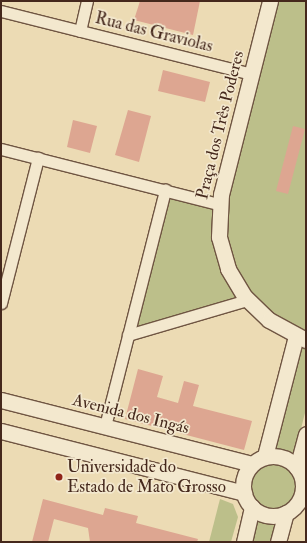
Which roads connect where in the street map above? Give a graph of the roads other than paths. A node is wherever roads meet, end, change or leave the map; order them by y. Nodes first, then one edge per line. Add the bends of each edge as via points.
1 (87, 1) edge
2 (270, 1) edge
3 (1, 11) edge
4 (80, 31) junction
5 (251, 74) junction
6 (1, 149) edge
7 (38, 158) junction
8 (165, 190) junction
9 (219, 204) junction
10 (247, 300) junction
11 (1, 303) edge
12 (128, 335) junction
13 (301, 338) edge
14 (1, 400) edge
15 (105, 426) junction
16 (1, 431) edge
17 (306, 434) edge
18 (266, 456) junction
19 (252, 464) junction
20 (302, 474) edge
21 (244, 493) junction
22 (252, 507) junction
23 (296, 509) edge
24 (244, 542) edge
25 (278, 542) edge

1 - 4 street
2 - 5 main road, Praça dos Três Poderes
3 - 4 street, Rua das Graviolas
4 - 5 street, Rua das Graviolas
5 - 9 main road, Praça dos Três Poderes
6 - 7 street
7 - 8 street
7 - 11 street
8 - 9 street
8 - 12 street
9 - 10 main road, Praça dos Três Poderes via 219,237 223,253 236,284
10 - 12 street
10 - 13 main road, Praça dos Três Poderes via 269,320
12 - 15 street
13 - 18 main road
14 - 15 main road, Avenida dos Ingás
15 - 19 main road, Avenida dos Ingás
16 - 21 main road
17 - 20 main road
18 - 19 main road
18 - 20 main road via 283,457
19 - 21 main road via 244,477
20 - 23 main road via 303,491
21 - 22 main road
22 - 23 main road via 268,516
22 - 24 main road
23 - 25 main road

